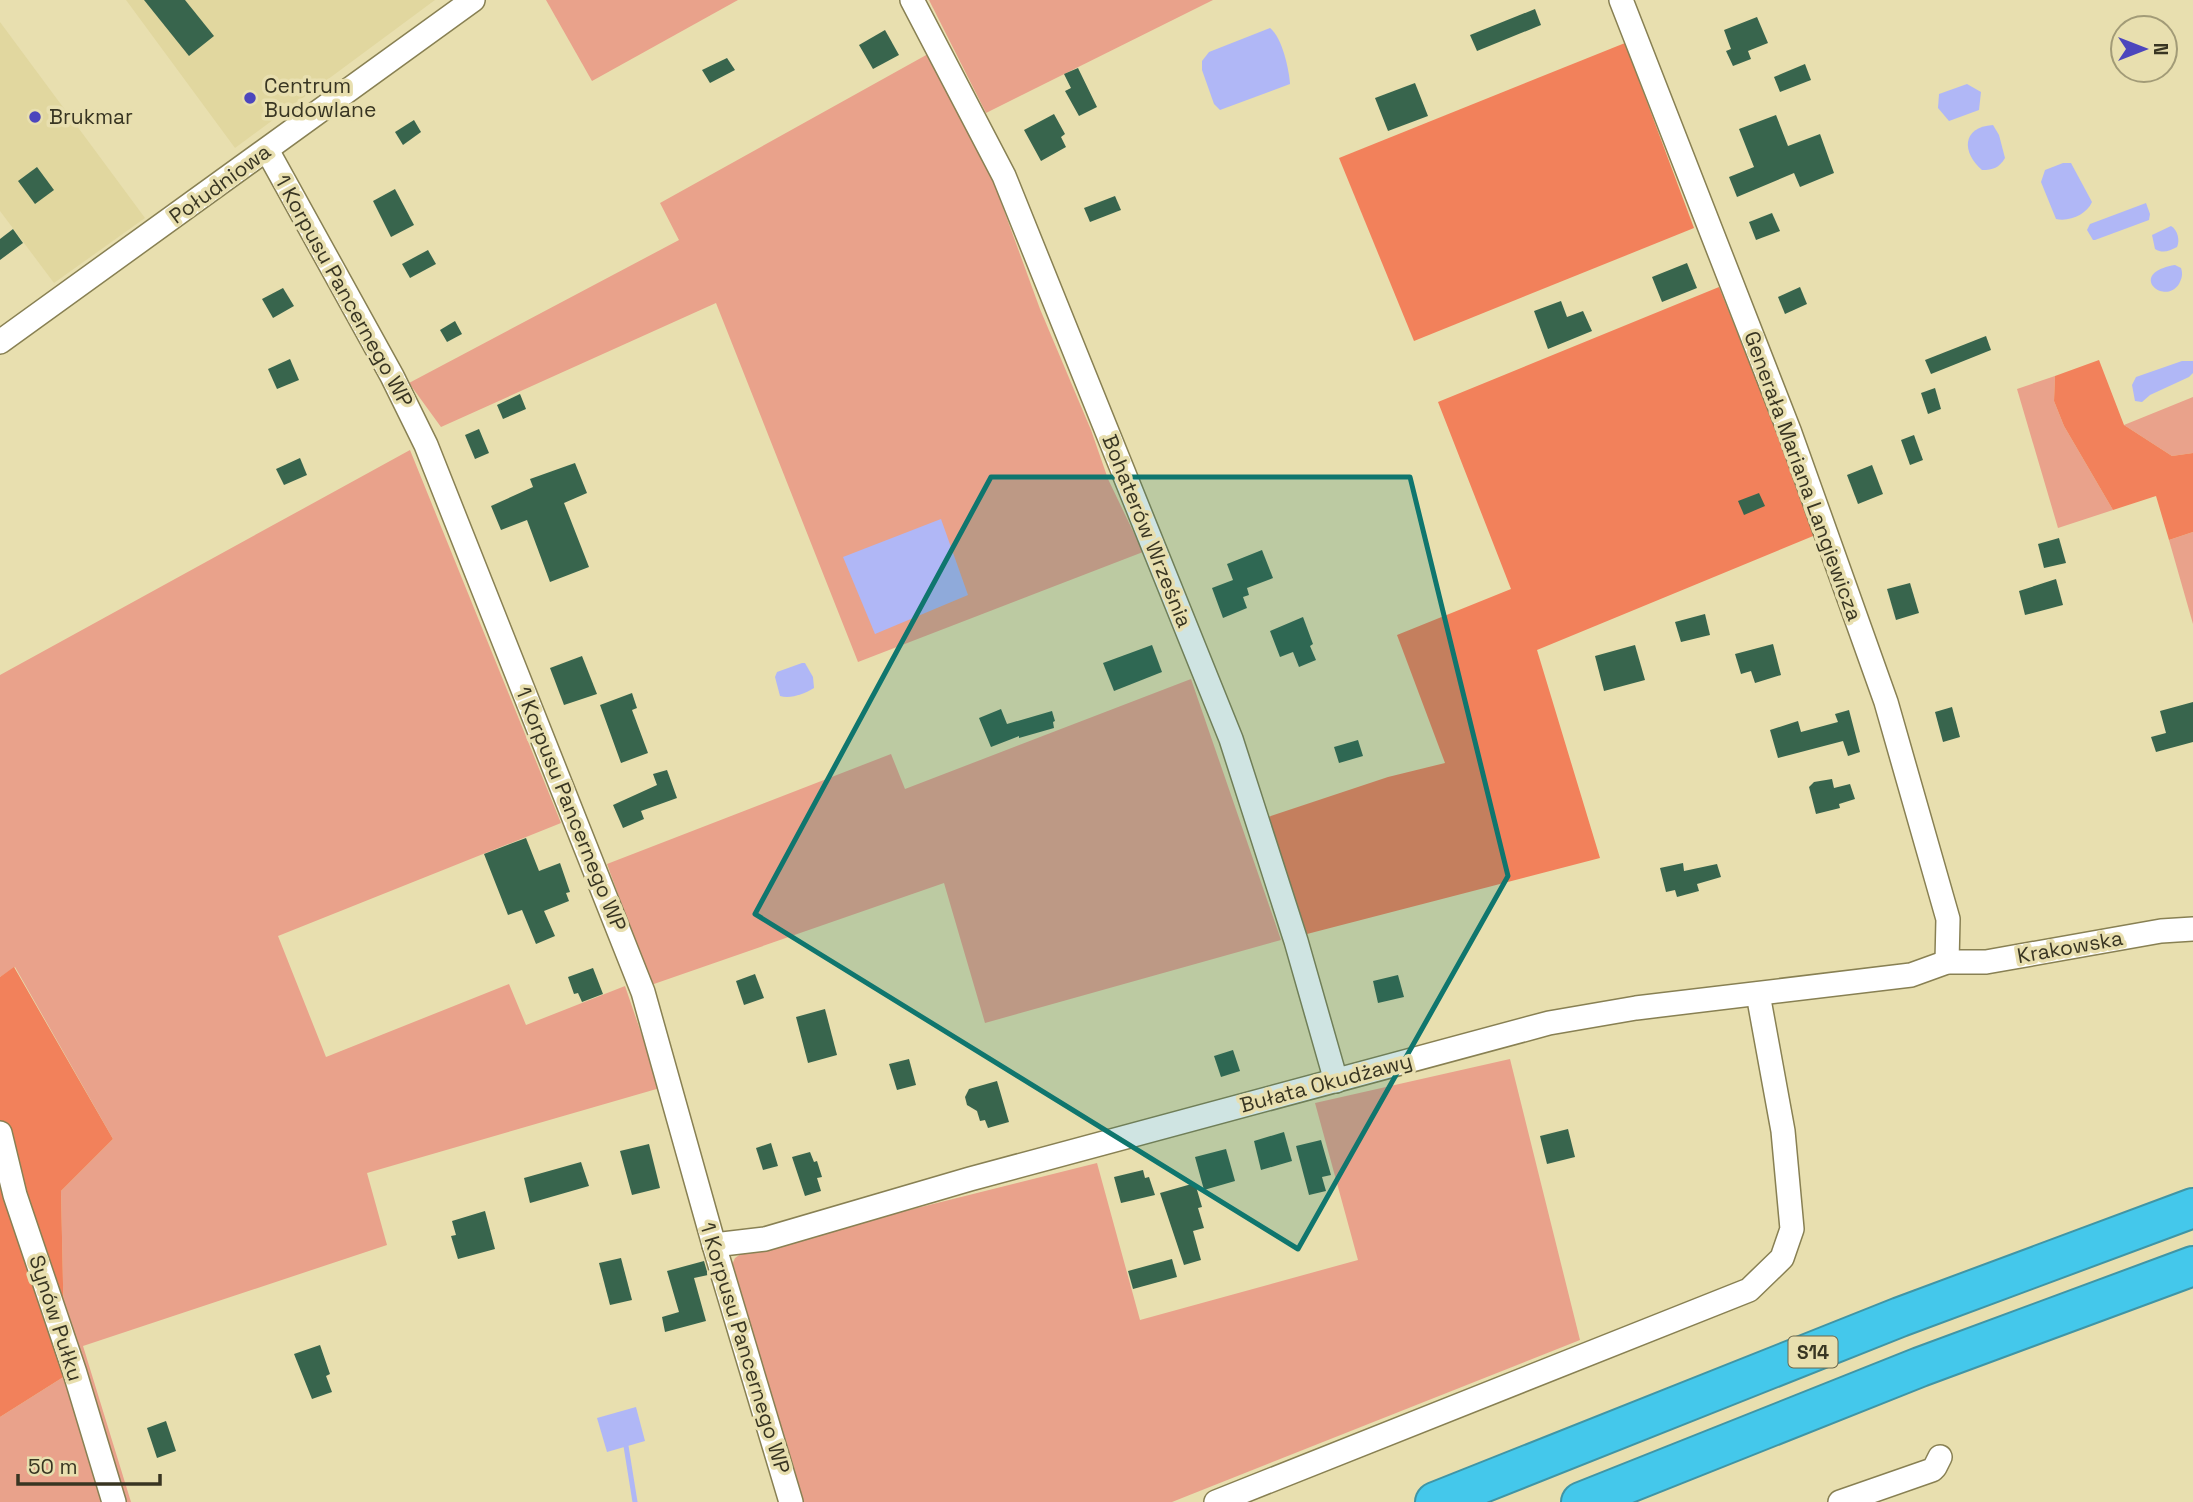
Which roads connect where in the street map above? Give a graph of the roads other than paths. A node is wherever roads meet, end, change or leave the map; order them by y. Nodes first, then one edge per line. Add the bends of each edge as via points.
1 (473, 0) edge
2 (912, 0) edge
3 (1621, 0) edge
4 (267, 150) junction
5 (0, 342) edge
6 (2193, 929) edge
7 (1947, 962) junction
8 (1758, 995) junction
9 (1336, 1081) junction
10 (0, 1133) edge
11 (2193, 1208) edge
12 (714, 1245) junction
13 (2193, 1266) edge
14 (1940, 1457) dead end
15 (1891, 1493) edge
16 (114, 1502) edge
17 (791, 1502) edge
18 (1216, 1502) edge
19 (1435, 1502) edge
20 (1580, 1502) edge
21 (1840, 1502) edge

1 - 4 street, Południowa
2 - 9 street, Bohaterów Września via 1004,176 1231,739
3 - 7 street, Generała Mariana Langiewicza via 1790,433 1886,702 1948,919
4 - 5 street, Południowa
4 - 12 street, 1 Korpusu Pancernego WP via 426,445 643,992
6 - 7 street, Krakowska via 1986,962
7 - 8 street, Bułata Okudżawy via 1911,975
8 - 9 street, Bułata Okudżawy via 1549,1023
8 - 18 street via 1783,1131 1792,1229 1782,1258 1749,1290
9 - 12 street, Bułata Okudżawy via 765,1239
10 - 16 street, Synów Pułku via 15,1195
11 - 19 highway, S14 via 1900,1317
12 - 17 street, 1 Korpusu Pancernego WP
13 - 20 highway, S14 via 1920,1367
14 - 15 street via 1932,1470
15 - 21 street

